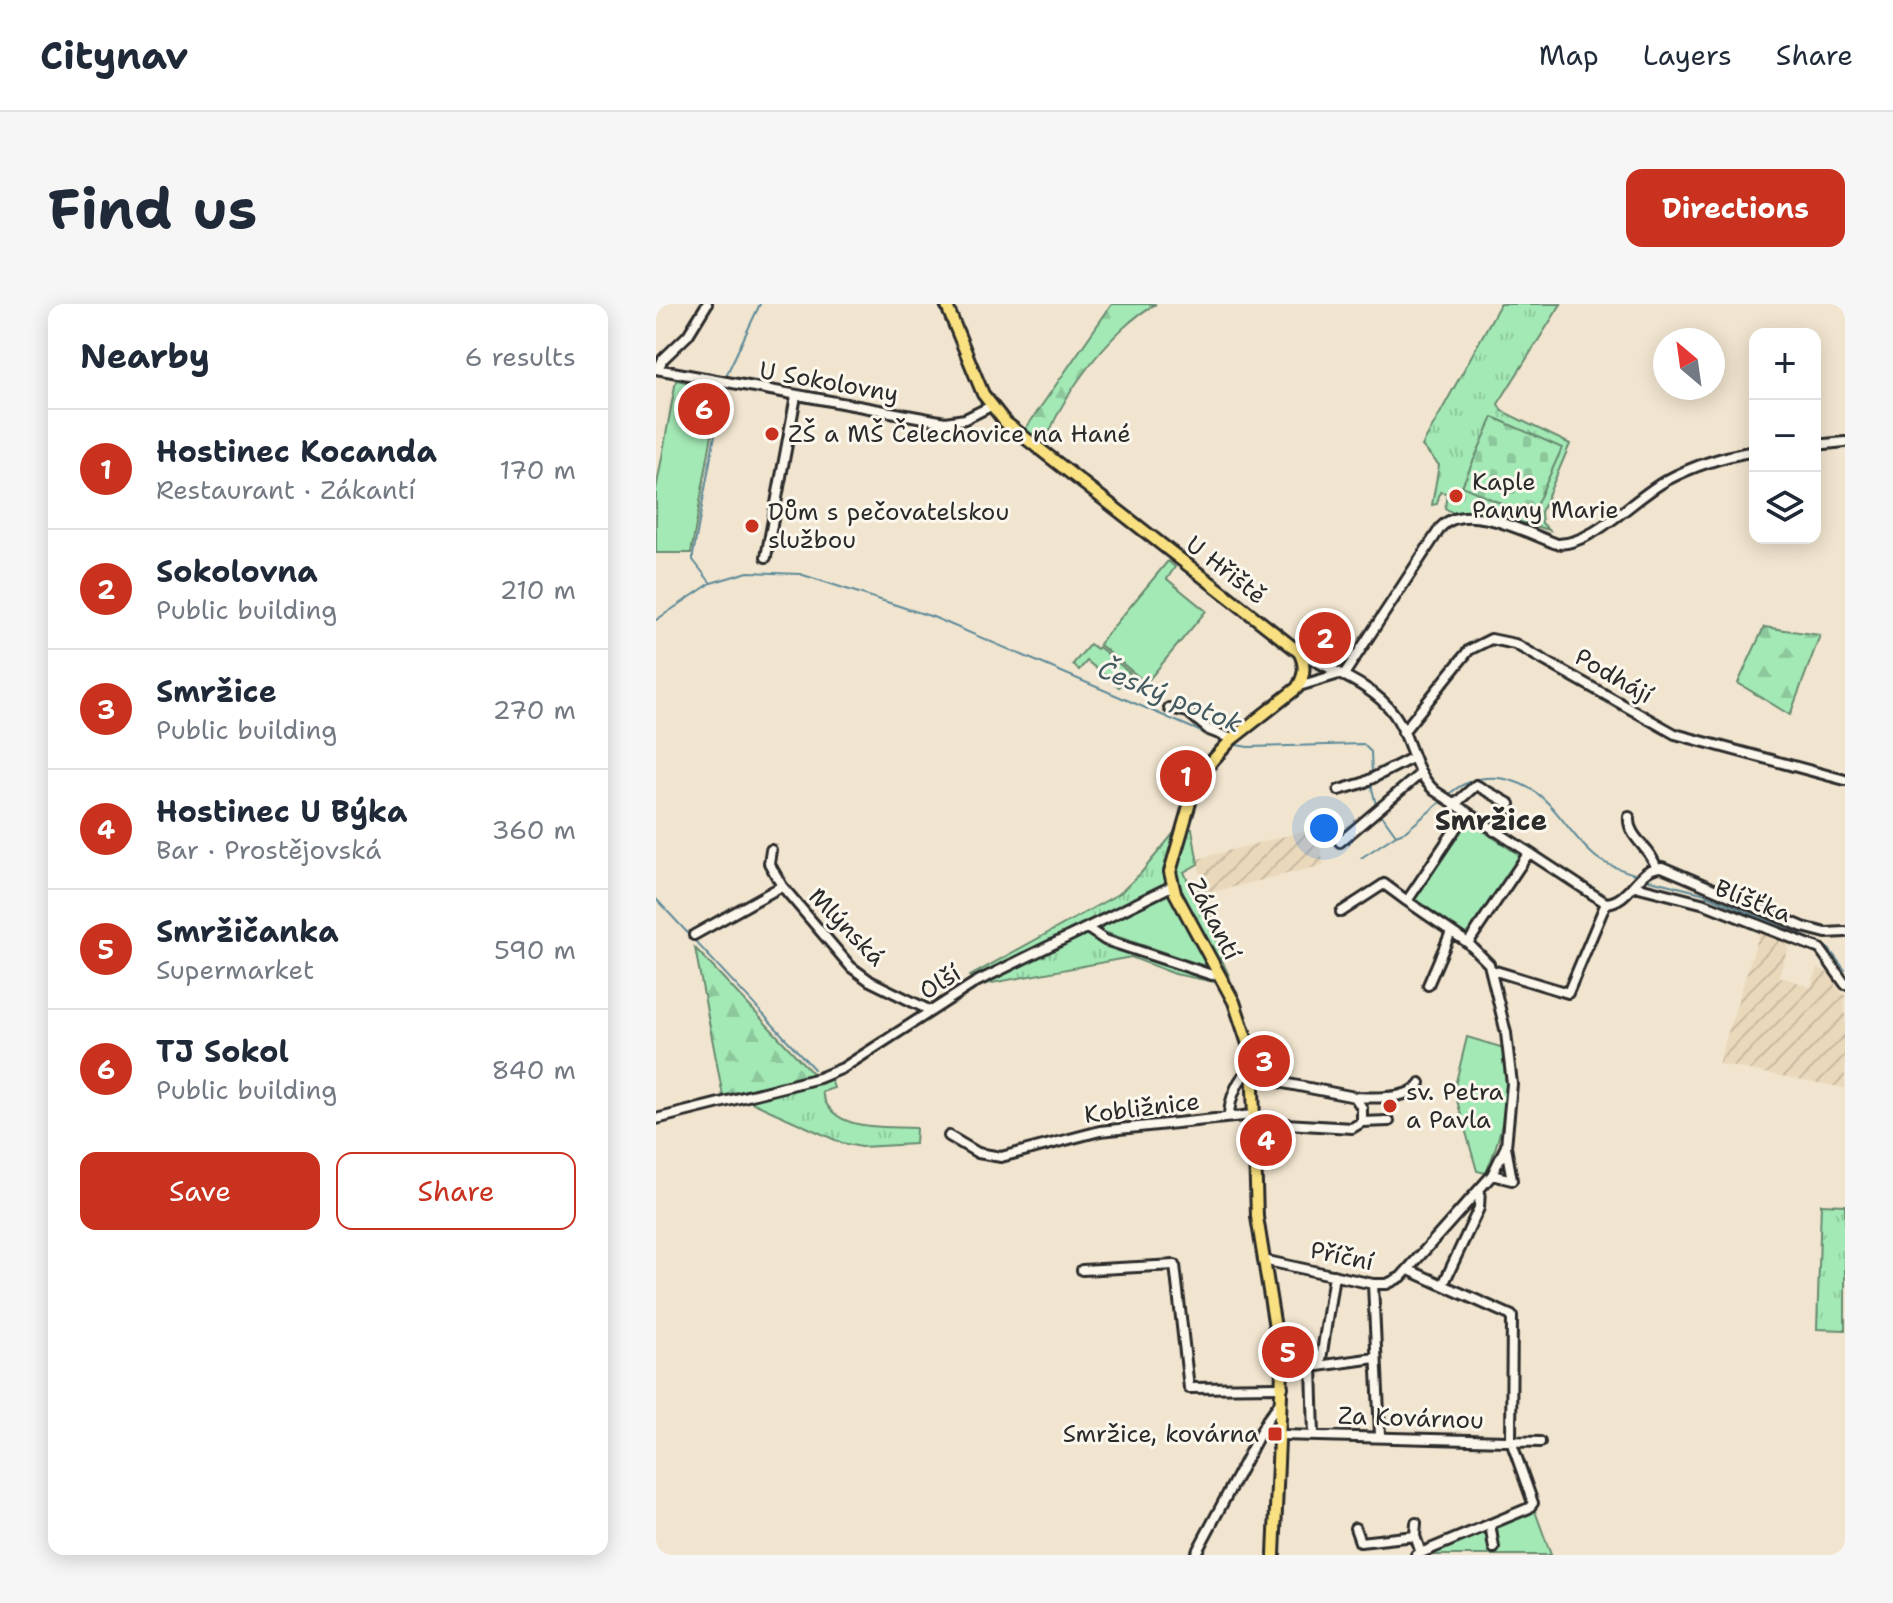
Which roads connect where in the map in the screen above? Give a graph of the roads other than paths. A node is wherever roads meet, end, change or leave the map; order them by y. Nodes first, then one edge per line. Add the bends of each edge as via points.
1 (707, 304) edge
2 (946, 304) edge
3 (657, 369) edge
4 (796, 396) junction
5 (991, 406) junction
6 (1845, 442) edge
7 (1821, 444) edge
8 (1749, 452) edge
9 (766, 557) dead end
10 (1299, 652) junction
11 (1341, 675) junction
12 (1299, 686) junction
13 (1169, 708) dead end
14 (1403, 732) junction
15 (1228, 743) junction
16 (1412, 758) junction
17 (1420, 774) junction
18 (1845, 780) edge
19 (1339, 790) dead end
20 (1452, 804) junction
21 (1466, 813) junction
22 (1629, 817) dead end
23 (1494, 831) junction
24 (1340, 842) dead end
25 (771, 850) dead end
26 (1528, 854) junction
27 (1656, 867) junction
28 (1639, 880) junction
29 (782, 886) junction
30 (1172, 886) junction
31 (1407, 901) junction
32 (1606, 903) junction
33 (1341, 912) dead end
34 (703, 916) dead end
35 (709, 927) junction
36 (1087, 928) junction
37 (1451, 932) junction
38 (1845, 932) edge
39 (694, 935) dead end
40 (1468, 943) junction
41 (1492, 970) junction
42 (1212, 975) dead end
43 (1845, 984) edge
44 (1428, 985) dead end
45 (931, 1011) junction
46 (1253, 1072) junction
47 (1420, 1083) dead end
48 (1355, 1097) junction
49 (1229, 1117) junction
50 (656, 1119) edge
51 (1253, 1119) junction
52 (1389, 1121) dead end
53 (1362, 1122) junction
54 (949, 1136) dead end
55 (1506, 1146) junction
56 (1492, 1175) junction
57 (1480, 1189) junction
58 (1263, 1260) junction
59 (1082, 1270) dead end
60 (1409, 1270) junction
61 (1334, 1275) junction
62 (1373, 1284) junction
63 (1443, 1285) junction
64 (1375, 1358) junction
65 (1316, 1367) junction
66 (1282, 1371) junction
67 (1283, 1387) junction
68 (1282, 1400) junction
69 (1281, 1435) junction
70 (1314, 1435) junction
71 (1380, 1435) junction
72 (1511, 1441) junction
73 (1540, 1442) dead end
74 (1416, 1523) dead end
75 (1490, 1524) junction
76 (1355, 1528) dead end
77 (1415, 1536) junction
78 (1494, 1548) dead end
79 (1418, 1554) edge
80 (1195, 1555) edge
81 (1274, 1555) edge

1 - 3 street
2 - 5 main road
3 - 4 street, U Sokolovny
4 - 5 street, U Sokolovny via 945,422
4 - 9 street
5 - 10 main road, U Hřiště via 1019,434
6 - 7 street
8 - 11 street via 1669,479 1584,538 1557,544 1476,516 1451,518
10 - 11 street
10 - 12 main road via 1304,669
11 - 12 street
11 - 14 street via 1386,705
12 - 15 main road, Zákantí
13 - 15 street via 1188,712
14 - 16 street
14 - 18 street, Podhájí via 1469,650 1497,639 1529,650 1675,734
15 - 30 main road, Zákantí via 1193,792 1172,862
16 - 17 street
16 - 19 street
17 - 20 street
17 - 24 street
20 - 21 street
20 - 23 street via 1475,785 1510,804
21 - 23 street
21 - 31 street
22 - 27 street via 1630,828
23 - 26 street
25 - 29 street, Mlýnská via 769,863
26 - 32 street
26 - 40 street
27 - 28 street
27 - 38 street, Blíšťka via 1813,931
28 - 32 street via 1618,901
28 - 43 street, Blíšťka via 1820,949
29 - 35 street, Mlýnská
29 - 45 street, Mlýnská via 859,974
30 - 36 street, Olší
30 - 46 main road, Zákantí via 1234,1002 1248,1037
31 - 33 street via 1384,884
31 - 37 street
32 - 41 street via 1568,993
34 - 35 street
35 - 39 street, Mlýnská
36 - 42 street via 1105,940
36 - 45 street, Olší via 970,985
37 - 40 street
37 - 44 street
40 - 41 street
41 - 55 street via 1511,1062
45 - 50 street, Olší via 819,1078
46 - 48 street
46 - 49 street via 1244,1075
46 - 51 main road, Zákantí
47 - 48 street via 1410,1092
48 - 53 street
49 - 51 street, Kobližnice
49 - 54 street, Kobližnice via 1100,1131 1001,1157 978,1153
51 - 53 street, Kobližnice via 1352,1128
51 - 58 main road, Zákantí
52 - 53 street, Kobližnice
55 - 56 street
55 - 56 street via 1512,1180
56 - 57 street, Příční
57 - 60 street, Příční
57 - 63 street, Příční via 1479,1208
58 - 61 street, Příční
58 - 66 main road, Zákantí
59 - 67 street via 1175,1265 1189,1388
60 - 62 street, Příční via 1391,1283
60 - 63 street
61 - 62 street, Příční
61 - 65 street
62 - 64 street
63 - 72 street via 1512,1316
64 - 65 street
64 - 71 street
65 - 66 street
65 - 70 street
66 - 67 main road, Zákantí
67 - 68 main road, Zákantí
68 - 69 main road, Zákantí
68 - 80 street
69 - 70 street, Za Kovárnou
69 - 81 main road, Zákantí
70 - 71 street, Za Kovárnou
71 - 72 street, Za Kovárnou
72 - 73 street, Za Kovárnou
72 - 75 street via 1533,1500 1529,1508
74 - 77 street
75 - 78 street
75 - 79 street
76 - 77 street via 1360,1542
77 - 79 street

